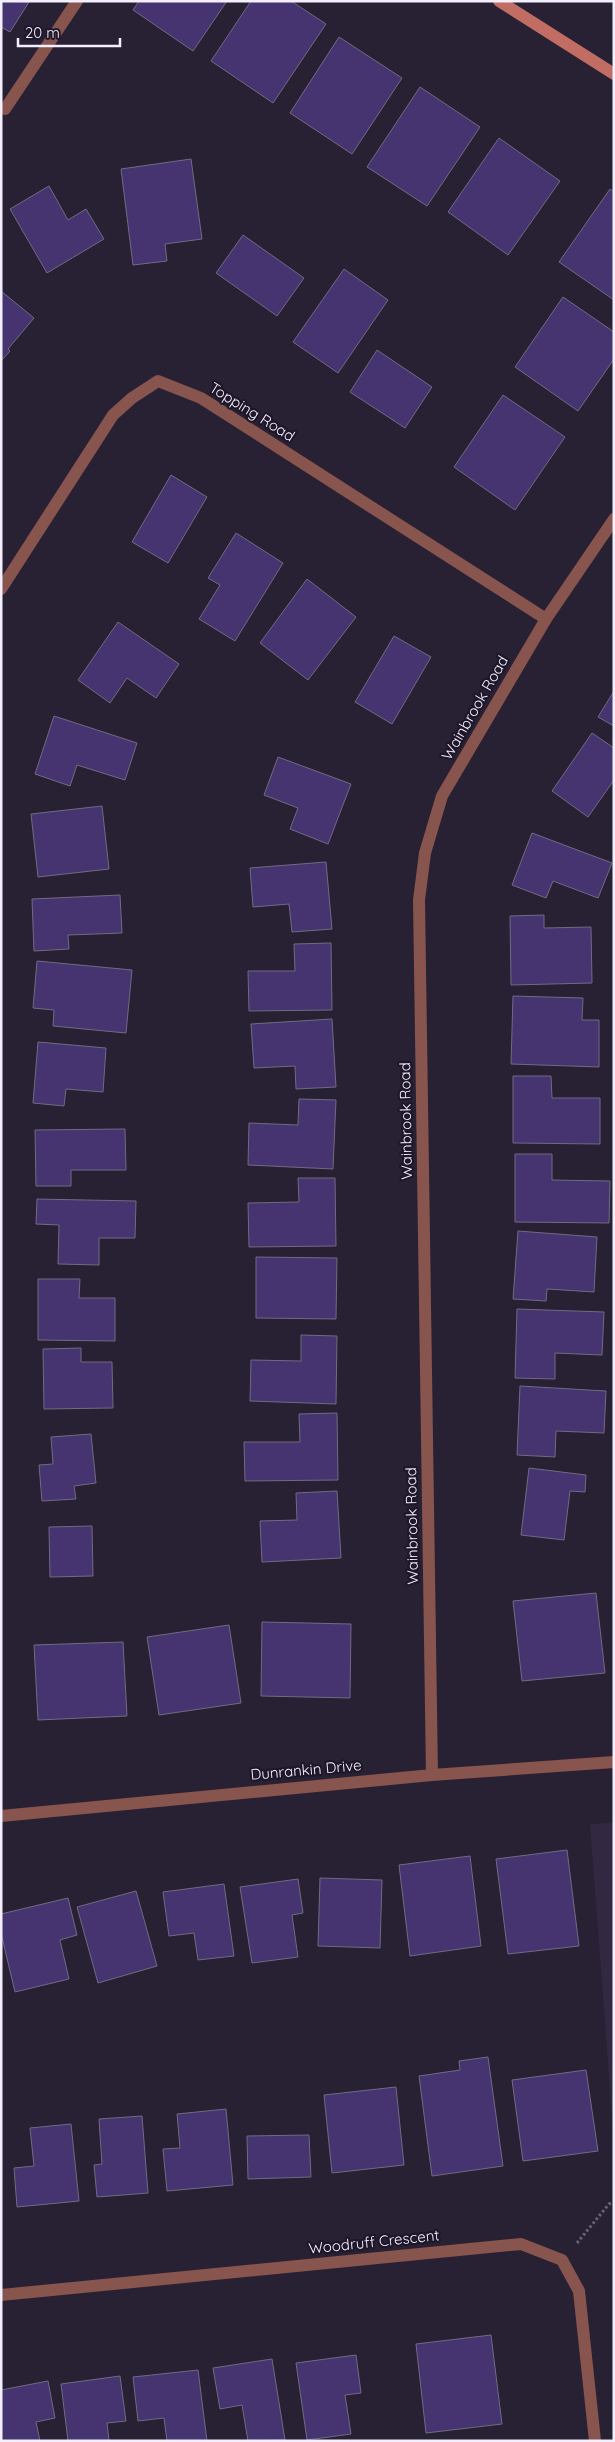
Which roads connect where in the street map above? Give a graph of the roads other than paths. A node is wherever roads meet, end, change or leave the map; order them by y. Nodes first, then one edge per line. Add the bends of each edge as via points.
1 (77, 1) edge
2 (499, 1) edge
3 (614, 74) edge
4 (5, 109) dead end
5 (614, 519) edge
6 (1, 589) edge
7 (546, 619) junction
8 (614, 1762) edge
9 (432, 1775) junction
10 (1, 1816) edge
11 (1, 2295) edge
12 (595, 2441) edge

1 - 4 street
2 - 3 street
5 - 7 street, Wainbrook Road
6 - 7 street, Topping Road via 113,415 158,381 201,398
7 - 9 street, Wainbrook Road via 442,796 425,853 419,900
8 - 9 street, Dunrankin Drive
9 - 10 street, Dunrankin Drive
11 - 12 street, Woodruff Crescent via 521,2244 562,2260 579,2292

